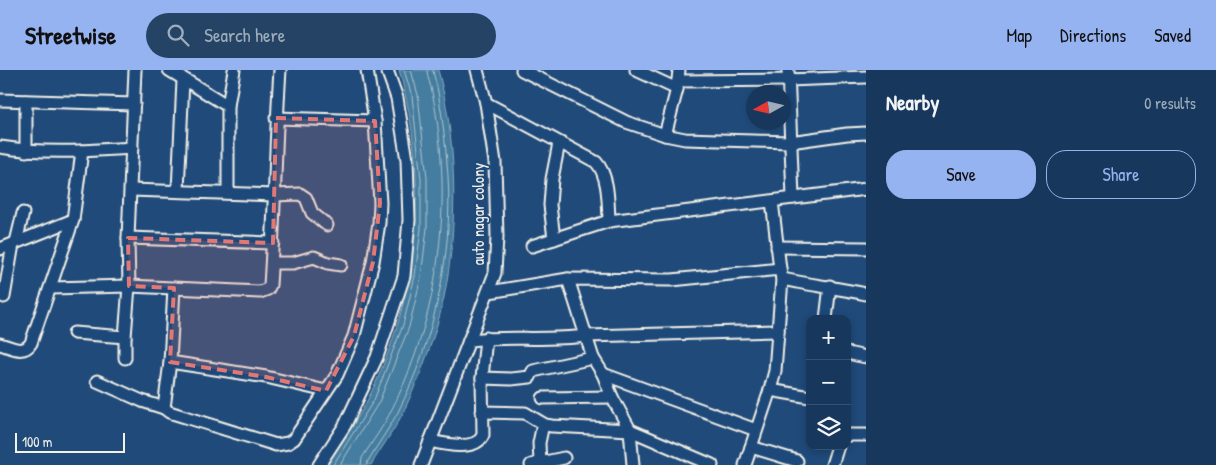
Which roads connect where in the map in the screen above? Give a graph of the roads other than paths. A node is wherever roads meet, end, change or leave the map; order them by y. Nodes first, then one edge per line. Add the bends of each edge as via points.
1 (135, 70) edge
2 (169, 70) edge
3 (234, 70) edge
4 (280, 70) edge
5 (367, 70) edge
6 (387, 70) edge
7 (477, 70) edge
8 (523, 70) edge
9 (636, 70) edge
10 (832, 74) edge
11 (788, 75) edge
12 (866, 77) edge
13 (184, 80) junction
14 (678, 80) edge
15 (0, 100) edge
16 (26, 101) junction
17 (486, 103) junction
18 (134, 104) junction
19 (228, 106) junction
20 (276, 118) junction
21 (375, 121) junction
22 (866, 133) edge
23 (665, 135) junction
24 (790, 142) junction
25 (559, 143) junction
26 (0, 147) edge
27 (132, 148) junction
28 (26, 151) junction
29 (82, 151) junction
30 (131, 190) junction
31 (866, 190) edge
32 (178, 191) junction
33 (228, 193) junction
34 (274, 195) junction
35 (793, 198) junction
36 (772, 201) junction
37 (23, 213) dead end
38 (73, 220) junction
39 (609, 221) junction
40 (327, 225) dead end
41 (128, 238) junction
42 (554, 239) junction
43 (15, 243) junction
44 (273, 243) junction
45 (532, 246) dead end
46 (777, 247) junction
47 (866, 248) edge
48 (0, 249) edge
49 (272, 263) junction
50 (341, 265) dead end
51 (781, 274) junction
52 (568, 279) junction
53 (129, 286) junction
54 (830, 286) junction
55 (51, 288) junction
56 (174, 288) junction
57 (489, 292) junction
58 (866, 294) edge
59 (4, 297) dead end
60 (826, 315) edge
61 (778, 331) junction
62 (74, 333) dead end
63 (586, 336) junction
64 (125, 337) junction
65 (486, 338) junction
66 (469, 340) junction
67 (0, 344) edge
68 (851, 354) edge
69 (866, 357) edge
70 (125, 358) dead end
71 (594, 358) junction
72 (170, 362) junction
73 (603, 374) junction
74 (482, 378) junction
75 (96, 381) dead end
76 (770, 390) junction
77 (326, 391) junction
78 (612, 397) junction
79 (806, 397) edge
80 (543, 398) dead end
81 (164, 408) junction
82 (482, 412) junction
83 (543, 424) junction
84 (630, 430) junction
85 (756, 430) junction
86 (851, 435) edge
87 (866, 435) edge
88 (430, 441) junction
89 (751, 447) junction
90 (837, 450) edge
91 (564, 458) dead end
92 (797, 461) dead end
93 (542, 464) edge
94 (319, 465) edge
95 (421, 465) edge
96 (633, 465) edge
97 (712, 465) edge
98 (745, 465) edge
99 (832, 465) edge

1 - 18 street
2 - 13 street
3 - 19 street
4 - 20 street
5 - 21 street
6 - 94 street via 397,98 407,160 410,220 404,276 377,357 345,425
7 - 17 street, auto nagar colony
8 - 23 street via 626,122
9 - 14 street
10 - 11 street
10 - 12 street
11 - 14 street
11 - 24 street
13 - 19 street
13 - 32 street
14 - 23 street
15 - 16 street
16 - 18 street
16 - 28 street
17 - 25 street
17 - 57 street, auto nagar colony via 496,162 497,236 495,273
18 - 27 street
19 - 33 street
20 - 21 street
20 - 34 street
21 - 77 street via 380,203 373,262 354,336 338,375
22 - 24 street
23 - 24 street via 685,139
24 - 35 street
25 - 39 street via 602,168
25 - 42 street via 550,205
26 - 28 street
27 - 29 street
27 - 30 street
28 - 29 street
29 - 38 street
30 - 32 street
30 - 41 street
31 - 35 street
32 - 33 street
33 - 34 street
34 - 40 street via 303,195 312,213
34 - 44 street
35 - 36 street
36 - 39 street
36 - 46 street
37 - 43 street
38 - 43 street
38 - 55 street
39 - 42 street
41 - 44 street
41 - 53 street
42 - 45 street
43 - 48 street
43 - 59 street
44 - 49 street
46 - 47 street
46 - 51 street
49 - 50 street via 314,258
49 - 56 street via 270,285 264,291
51 - 52 street via 672,280
51 - 54 street via 813,286
51 - 61 street
52 - 57 street
52 - 63 street
53 - 55 street
53 - 56 street
53 - 64 street
54 - 58 street
54 - 60 street
55 - 67 street via 28,348 22,350
56 - 72 street
57 - 66 street, auto nagar colony
61 - 63 street
61 - 76 street
62 - 64 street
63 - 65 street via 562,339
63 - 71 street
64 - 70 street
65 - 66 street
65 - 74 street
66 - 88 street, auto nagar colony
68 - 69 street
71 - 73 street
71 - 74 street via 533,371 530,377
72 - 77 street via 266,376
72 - 81 street
73 - 78 street
73 - 85 street
74 - 82 street
75 - 81 street
76 - 79 street
76 - 85 street
77 - 81 street via 294,439 282,445
78 - 80 street
78 - 84 street
82 - 83 street via 525,413
82 - 88 street via 483,435 478,441 459,446
83 - 84 street
83 - 93 street via 539,443
84 - 96 street
84 - 97 street
85 - 89 street
86 - 87 street
88 - 95 street, auto nagar colony
89 - 92 street
89 - 98 street
90 - 99 street
91 - 93 street

